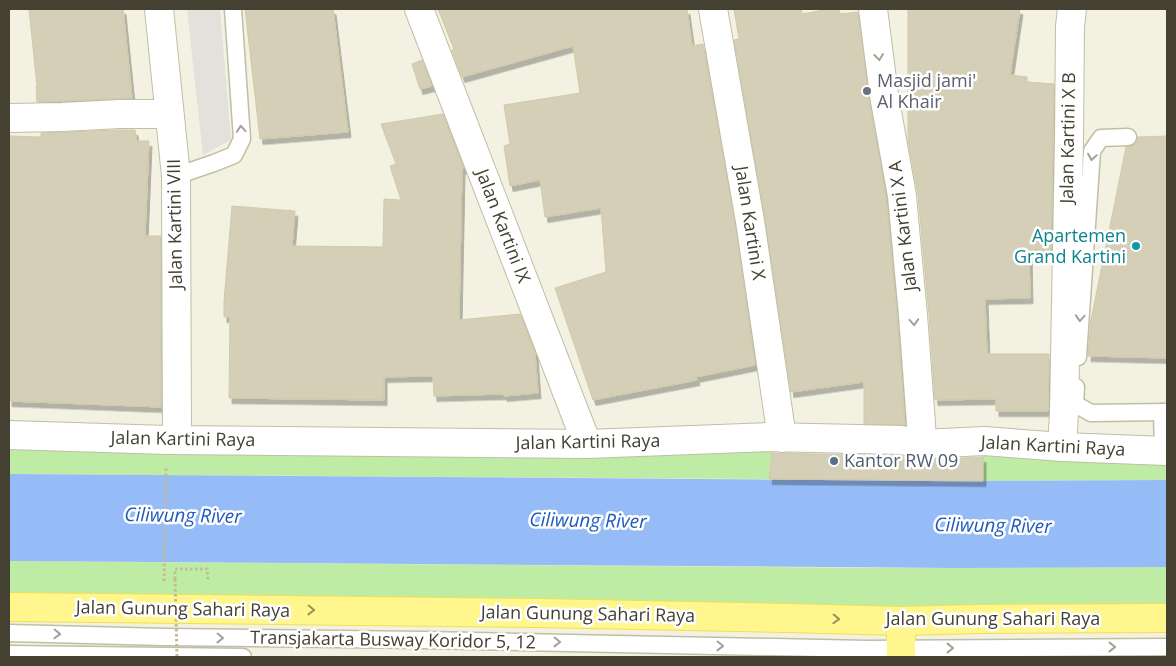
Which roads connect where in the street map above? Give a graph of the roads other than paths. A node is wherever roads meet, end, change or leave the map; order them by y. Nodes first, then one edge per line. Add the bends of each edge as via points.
1 (158, 9) edge
2 (232, 9) edge
3 (419, 9) edge
4 (713, 9) edge
5 (873, 9) edge
6 (1072, 9) edge
7 (169, 114) junction
8 (9, 118) edge
9 (1128, 137) dead end
10 (176, 176) junction
11 (1165, 412) edge
12 (9, 435) edge
13 (782, 438) junction
14 (177, 439) junction
15 (587, 444) junction
16 (922, 444) junction
17 (1062, 447) junction
18 (1165, 451) edge
19 (9, 607) edge
20 (1167, 618) edge
21 (902, 621) junction
22 (9, 633) edge
23 (1167, 647) edge
24 (901, 653) edge
25 (9, 654) edge
26 (243, 657) edge

1 - 7 street, Jalan Kartini VIII
10 -> 2 lane via 234,154 242,139
3 - 15 street, Jalan Kartini IX
4 - 13 street, Jalan Kartini X via 750,221
5 -> 16 street, Jalan Kartini X A via 902,196
6 - 17 street, Jalan Kartini X B
7 - 8 street
7 - 10 street, Jalan Kartini VIII
9 -> 11 lane via 1101,138 1092,151 1074,404 1091,413
10 - 14 street, Jalan Kartini VIII
11 - 18 lane
12 - 14 street, Jalan Kartini Raya
13 - 15 street, Jalan Kartini Raya
13 - 16 street, Jalan Kartini Raya via 901,440
14 - 15 street, Jalan Kartini Raya
16 - 17 street, Jalan Kartini Raya via 984,441
17 - 18 street, Jalan Kartini Raya
19 -> 21 main road, Jalan Gunung Sahari Raya
20 - 21 main road, Jalan Gunung Sahari Raya
21 - 24 main road
22 -> 24 lane, Transjakarta Busway Koridor 5, 12 via 857,649
24 -> 23 lane, Transjakarta Busway Koridor 5, 12
25 - 26 lane, Transjakarta Busway Koridor 5, 12

